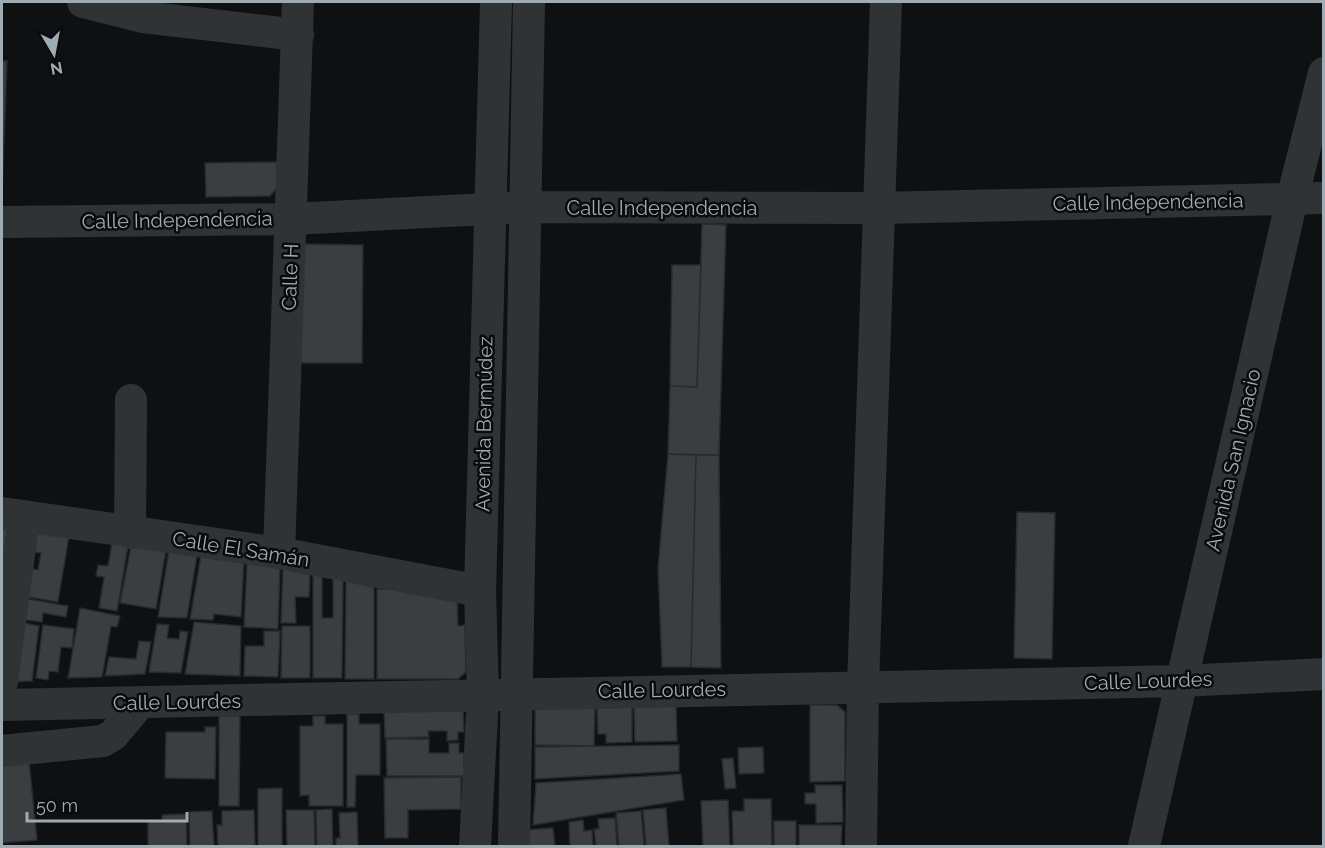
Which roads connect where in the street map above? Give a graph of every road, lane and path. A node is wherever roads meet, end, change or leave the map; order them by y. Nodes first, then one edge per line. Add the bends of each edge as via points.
1 (83, 2) edge
2 (298, 2) edge
3 (496, 2) edge
4 (529, 2) edge
5 (886, 2) edge
6 (298, 35) junction
7 (1323, 74) edge
8 (1323, 198) edge
9 (1292, 199) junction
10 (524, 207) junction
11 (879, 208) junction
12 (489, 210) junction
13 (292, 219) junction
14 (2, 222) edge
15 (131, 400) dead end
16 (13, 515) edge
17 (130, 533) junction
18 (279, 553) junction
19 (480, 591) junction
20 (1323, 674) edge
21 (1182, 681) junction
22 (2, 682) edge
23 (863, 687) junction
24 (519, 692) junction
25 (483, 696) junction
26 (140, 703) junction
27 (2, 705) edge
28 (2, 751) edge
29 (475, 846) edge
30 (514, 846) edge
31 (861, 846) edge
32 (1144, 846) edge

1 - 6 street via 143,17
2 - 6 street, Calle H
3 - 12 street, Avenida Bermúdez
4 - 10 street, Avenida Bermúdez
5 - 11 street
6 - 13 street, Calle H
7 - 9 street, Avenida San Ignacio
8 - 9 street, Calle Independencia
9 - 11 street, Calle Independencia
9 - 21 street, Avenida San Ignacio
10 - 11 street, Calle Independencia
10 - 12 street, Calle Independencia
10 - 24 street, Avenida Bermúdez
11 - 23 street
12 - 13 street, Calle Independencia
12 - 19 street, Avenida Bermúdez
13 - 14 street, Calle Independencia
13 - 18 street, Calle H
15 - 17 street
16 - 17 street, Calle El Samán
16 - 22 street
17 - 18 street, Calle El Samán
18 - 19 street, Calle El Samán
19 - 25 street, Avenida Bermúdez
20 - 21 street, Calle Lourdes
21 - 23 street, Calle Lourdes
21 - 32 street, Avenida San Ignacio
23 - 24 street, Calle Lourdes
23 - 31 street
24 - 25 street, Calle Lourdes
24 - 30 street, Avenida Bermúdez
25 - 26 street, Calle Lourdes
25 - 29 street, Avenida Bermúdez
26 - 27 street, Calle Lourdes
26 - 28 street via 103,741

